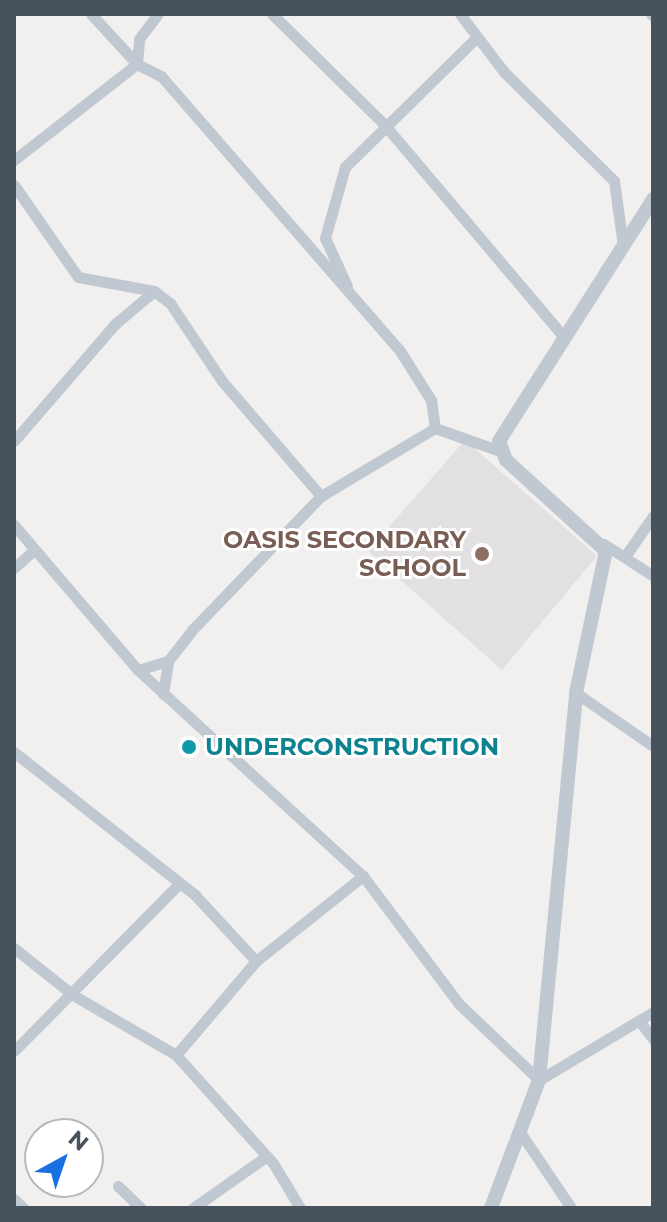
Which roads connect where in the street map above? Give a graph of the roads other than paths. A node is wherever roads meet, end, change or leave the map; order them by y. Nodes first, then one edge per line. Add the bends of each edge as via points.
1 (91, 14) edge
2 (158, 14) edge
3 (272, 14) edge
4 (460, 14) edge
5 (476, 38) junction
6 (137, 64) junction
7 (383, 123) junction
8 (14, 160) edge
9 (14, 185) edge
10 (653, 199) edge
11 (623, 246) junction
12 (154, 291) junction
13 (356, 300) junction
14 (565, 338) junction
15 (435, 428) junction
16 (14, 441) edge
17 (500, 451) junction
18 (321, 496) junction
19 (653, 516) edge
20 (14, 525) edge
21 (604, 544) junction
22 (33, 551) junction
23 (626, 555) junction
24 (14, 568) edge
25 (653, 576) edge
26 (168, 661) junction
27 (138, 670) junction
28 (576, 693) junction
29 (163, 694) junction
30 (653, 746) edge
31 (14, 752) edge
32 (363, 876) junction
33 (176, 887) junction
34 (14, 948) edge
35 (256, 961) junction
36 (73, 995) junction
37 (653, 1012) edge
38 (641, 1023) junction
39 (653, 1039) edge
40 (14, 1051) edge
41 (176, 1055) junction
42 (539, 1080) junction
43 (522, 1135) junction
44 (267, 1156) junction
45 (118, 1186) dead end
46 (14, 1199) edge
47 (490, 1207) edge
48 (23, 1208) edge
49 (141, 1208) edge
50 (193, 1208) edge
51 (300, 1208) edge
52 (571, 1208) edge

1 - 6 street
2 - 6 street via 139,39
3 - 7 street
4 - 5 street
5 - 7 street
5 - 11 street via 614,181
6 - 8 street
6 - 13 street via 161,76 317,264
7 - 13 street via 345,167 325,223 333,263
7 - 14 street
9 - 12 street via 78,277
10 - 11 street
11 - 14 street
12 - 16 street via 115,324
12 - 18 street
13 - 15 street via 431,400
14 - 17 street via 503,432
15 - 17 street
15 - 18 street
17 - 21 street
18 - 26 street
19 - 23 street
20 - 22 street
21 - 23 street
21 - 28 street
22 - 24 street
22 - 27 street
23 - 25 street
26 - 27 street
26 - 29 street
27 - 29 street
28 - 30 street
28 - 42 street
29 - 32 street
31 - 33 street
32 - 35 street
32 - 42 street via 459,1004
33 - 35 street via 226,923
33 - 36 street
34 - 36 street
35 - 41 street
36 - 40 street
36 - 41 street
37 - 38 street
38 - 39 street
38 - 42 street
41 - 44 street
42 - 43 street
43 - 47 street
43 - 52 street
44 - 50 street
44 - 51 street
45 - 49 street
46 - 48 street

